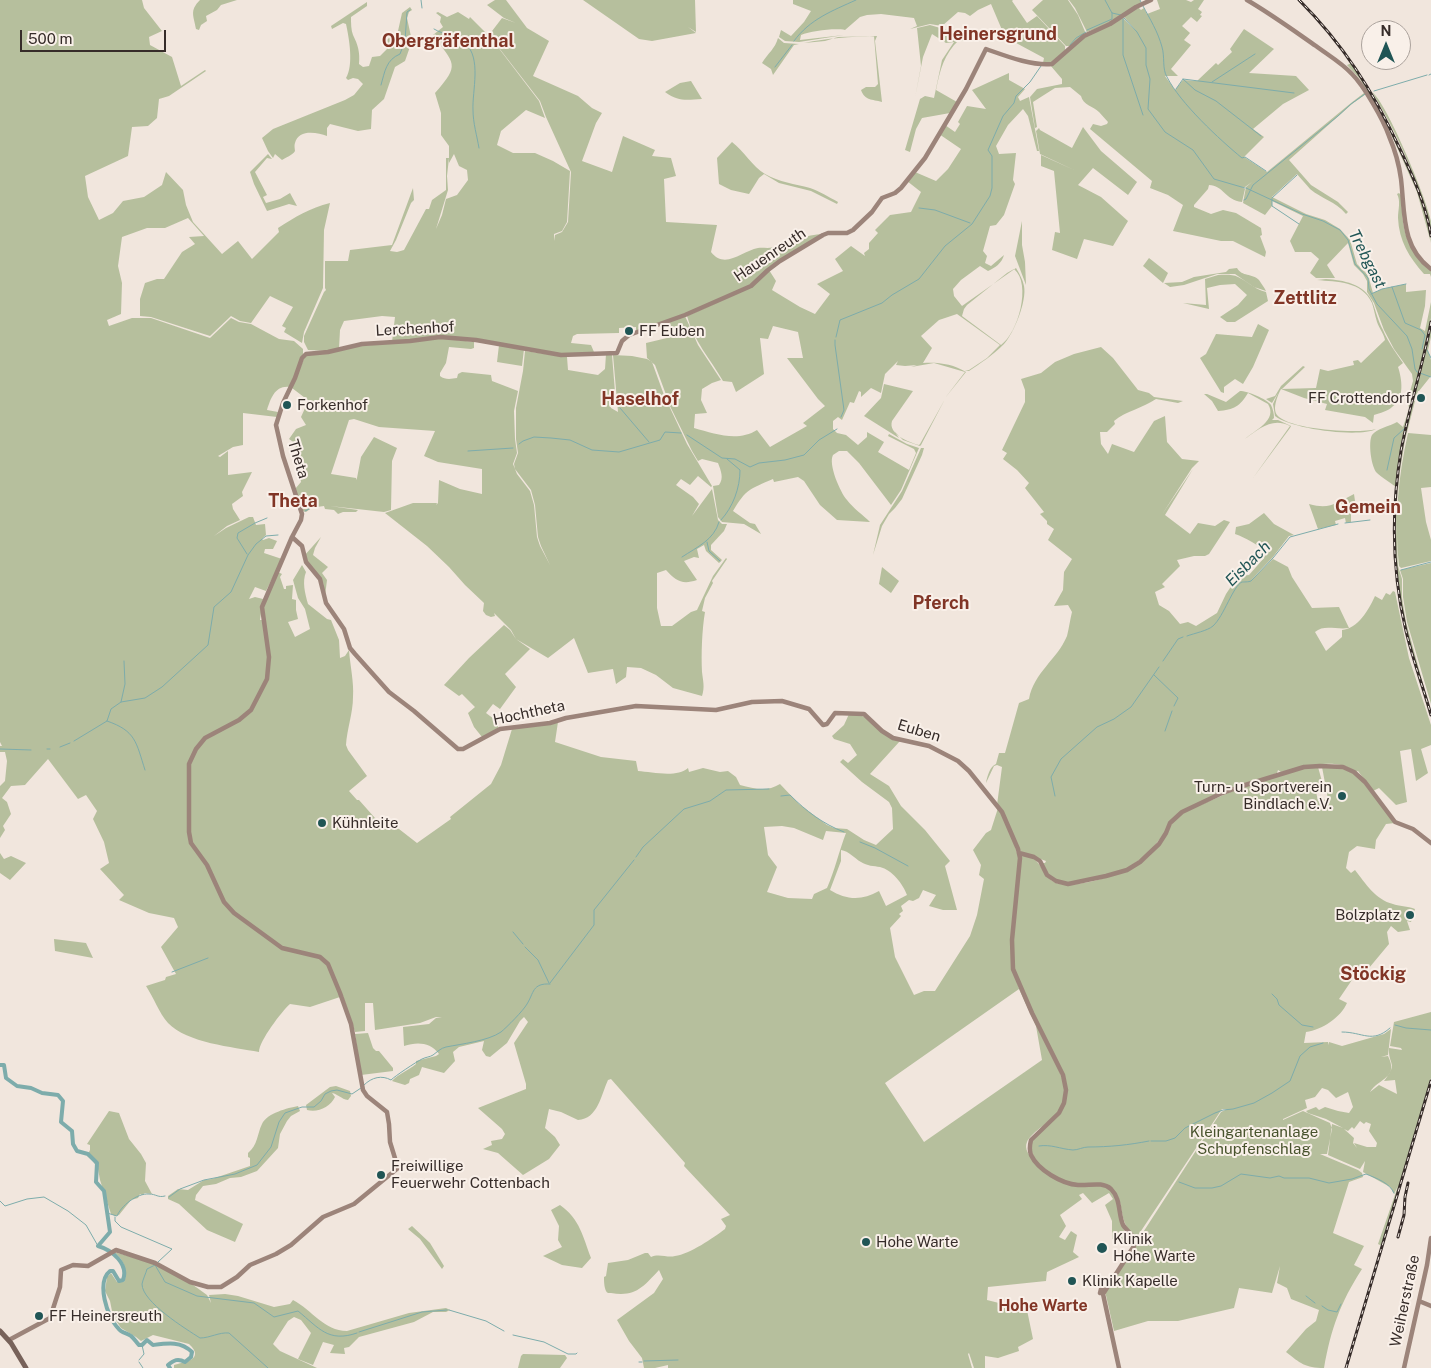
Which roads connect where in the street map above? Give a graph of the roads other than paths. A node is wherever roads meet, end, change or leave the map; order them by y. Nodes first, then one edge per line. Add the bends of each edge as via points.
1 (1151, 0) edge
2 (1247, 0) edge
3 (1429, 268) edge
4 (525, 348) joint
5 (306, 354) joint
6 (292, 537) junction
7 (636, 706) joint
8 (1431, 843) edge
9 (1020, 853) junction
10 (1431, 1238) edge
11 (1419, 1301) junction
12 (1431, 1306) edge
13 (0, 1331) edge
14 (8, 1340) junction
15 (26, 1368) edge
16 (1119, 1368) edge
17 (1404, 1368) edge

1 - 4 street, Hauenreuth via 1084,36 1054,63 1014,58 986,49 925,158 901,188 882,198 852,231 823,235 780,261 751,286 629,335 615,354 567,356
2 - 3 street via 1352,74 1363,88 1389,136 1400,170 1405,229 1412,247
4 - 5 street, Lerchenhof via 440,337 362,344
5 - 6 street, Theta via 276,423 283,456 302,511
6 - 7 street, Hochtheta via 302,546 306,562 320,579 326,603 344,629 350,648 389,692 458,749 500,729
6 - 14 street, Theta via 262,606 269,657 267,679 251,710 205,738 196,749 189,764 189,832 191,843 207,865 224,902 234,913 282,948 320,957 328,964 352,1024 363,1090 388,1114 390,1142 398,1168 356,1203 326,1215 291,1245 250,1265 221,1287 210,1288 185,1280 155,1263 118,1251 88,1266 73,1265 61,1269 60,1287 50,1318
7 - 9 street, Euben via 716,710 752,702 782,701 809,709 823,725 835,712 864,714 887,734 938,749 964,766 1002,812
8 - 9 street via 1413,828 1395,822 1354,772 1343,767 1320,766 1304,767 1242,786 1182,812 1170,823 1160,844 1127,870 1068,884 1048,875 1034,856
9 - 16 street, Euben via 1012,940 1013,969 1066,1090 1059,1113 1031,1140 1030,1154 1048,1173 1066,1183 1099,1184 1111,1189 1118,1197 1124,1227 1135,1240 1104,1292
10 - 11 street, Weiherstraße
11 - 12 street
11 - 17 street, Weiherstraße
13 - 14 main road
14 - 15 main road

